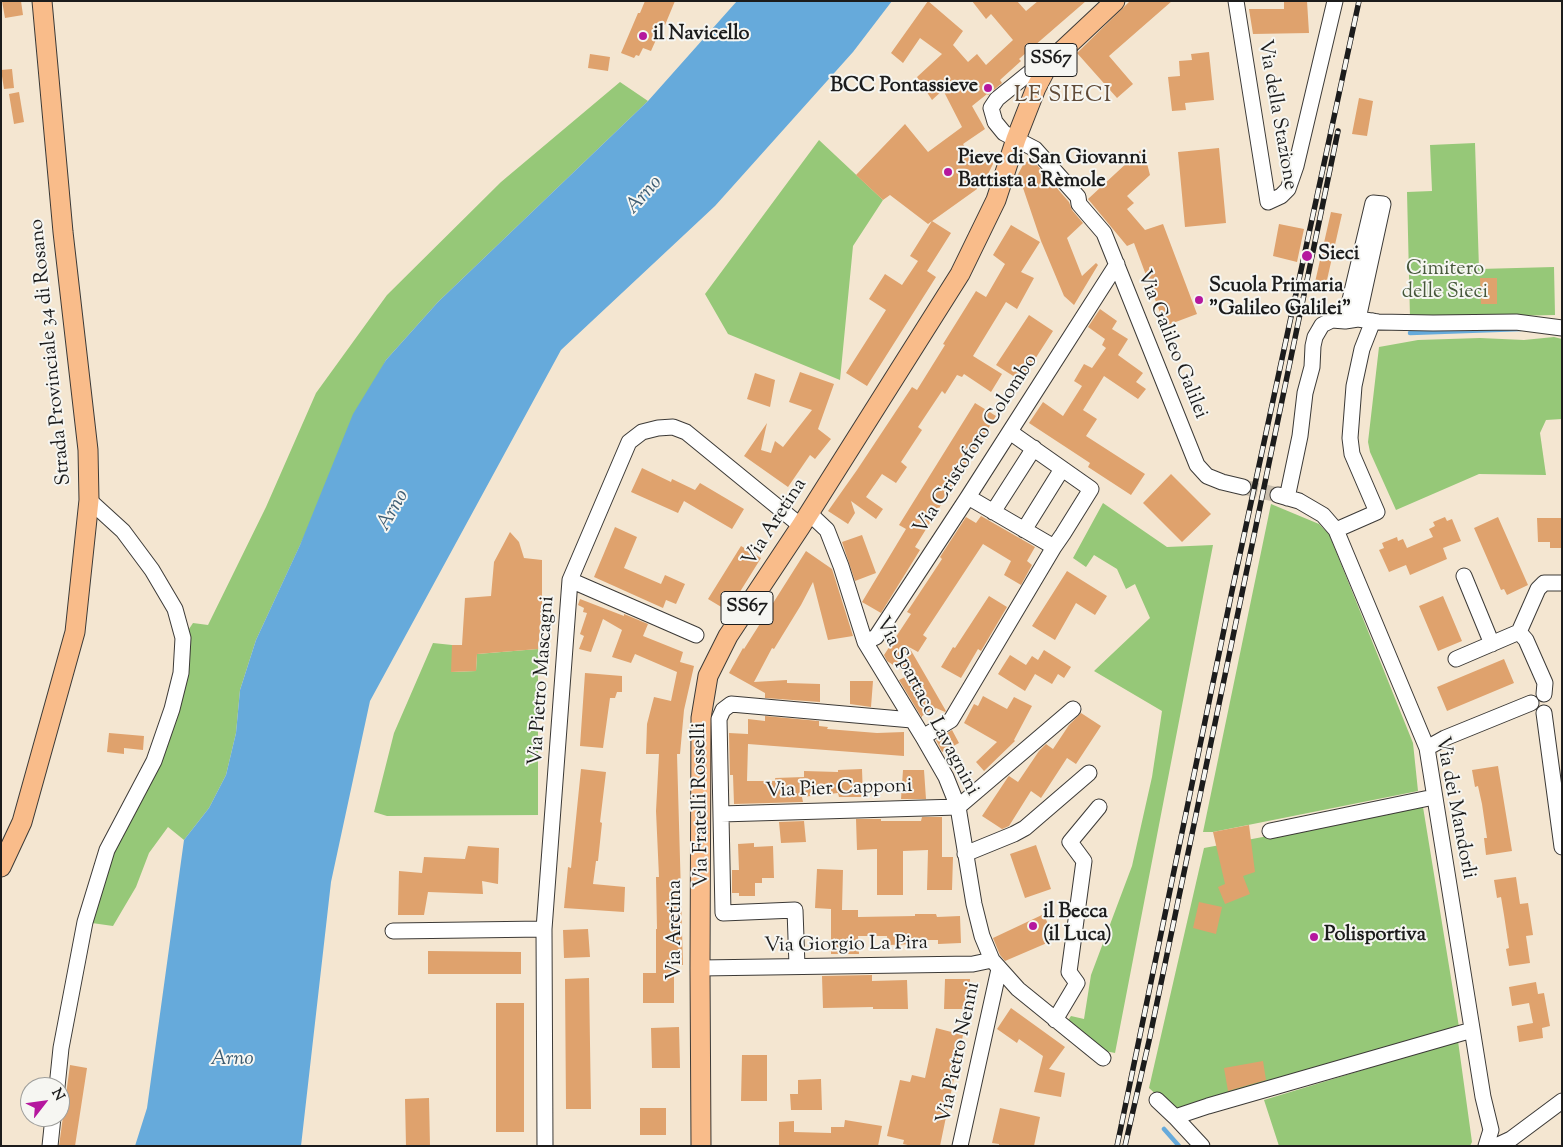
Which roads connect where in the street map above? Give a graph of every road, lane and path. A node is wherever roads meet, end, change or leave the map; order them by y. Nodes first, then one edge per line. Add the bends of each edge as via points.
1 (42, 1) edge
2 (1115, 1) edge
3 (1236, 1) edge
4 (1335, 1) edge
5 (1049, 63) junction
6 (1016, 139) junction
7 (1117, 264) junction
8 (1351, 320) junction
9 (1374, 321) junction
10 (1562, 328) edge
11 (1010, 432) junction
12 (1034, 448) junction
13 (1062, 468) junction
14 (1243, 487) tunnel mouth
15 (968, 497) junction
16 (89, 500) junction
17 (993, 512) junction
18 (805, 520) junction
19 (1024, 530) junction
20 (1336, 530) junction
21 (1054, 548) junction
22 (1464, 576) dead end
23 (570, 580) junction
24 (1562, 583) edge
25 (1519, 632) junction
26 (696, 636) dead end
27 (865, 642) junction
28 (1492, 644) junction
29 (1456, 659) dead end
30 (1537, 698) junction
31 (1073, 709) dead end
32 (912, 720) junction
33 (923, 737) junction
34 (1426, 748) junction
35 (1089, 773) dead end
36 (1434, 797) junction
37 (958, 807) junction
38 (1099, 807) dead end
39 (721, 814) junction
40 (1270, 831) dead end
41 (1562, 847) edge
42 (965, 854) junction
43 (1, 867) edge
44 (544, 929) junction
45 (392, 931) dead end
46 (995, 965) junction
47 (797, 966) junction
48 (700, 968) junction
49 (1055, 1020) junction
50 (1472, 1030) junction
51 (1103, 1058) dead end
52 (58, 1077) edge
53 (1157, 1100) dead end
54 (1562, 1101) edge
55 (1176, 1117) junction
56 (52, 1127) edge
57 (700, 1144) edge
58 (50, 1146) edge
59 (544, 1146) edge
60 (960, 1146) edge
61 (1202, 1146) edge
62 (1486, 1146) edge
63 (1496, 1146) edge

1 - 16 main road, Strada Provinciale 34 di Rosano via 63,232 88,450
2 - 5 main road, Via Aretina / SS67
3 - 4 street, Via della Stazione via 1268,202 1288,189 1296,166
5 - 6 main road, Via Aretina / SS67
5 - 6 street, Via Galileo Galilei via 1029,73 991,108 995,122 1004,133
6 - 7 street, Via Galileo Galilei via 1035,149 1078,197 1079,204 1104,233
6 - 18 main road, Via Aretina / SS67 via 996,200 960,274
7 - 11 street, Via Cristoforo Colombo
7 - 14 street, Via Galileo Galilei via 1197,465 1206,476
8 - 8 street via 1373,203 1383,204
8 - 9 street
8 - 20 street, Via dei Mandorli via 1332,320 1322,326 1315,337 1300,436 1282,496 1323,515
9 - 10 street via 1516,322
9 - 20 street via 1362,349 1354,386 1350,438 1352,454 1377,512
11 - 12 street
11 - 15 street, Via Cristoforo Colombo
12 - 13 street
12 - 17 street
13 - 19 street
13 - 21 street via 1091,489
15 - 17 street
15 - 27 street, Via Cristoforo Colombo via 876,637
16 - 43 main road, Strada Provinciale 34 di Rosano via 75,632 22,822
16 - 52 street via 123,531 152,570 175,609 183,638 181,673 172,709 154,761 107,850 85,922
17 - 19 street
18 - 23 street, Via Pietro Mascagni via 686,432 673,427 642,432 629,442
18 - 27 street, Via Spartaco Lavagnini via 827,530
18 - 48 main road, Via Aretina / SS67 via 728,636 708,676 701,718
19 - 21 street
20 - 34 street, Via dei Mandorli
21 - 33 street via 951,720
22 - 28 street
23 - 26 street
23 - 44 street, Via Pietro Mascagni
24 - 25 street via 1544,583
25 - 28 street
25 - 30 street via 1526,640 1545,683
27 - 32 street, Via Spartaco Lavagnini
28 - 29 street
30 - 34 street
30 - 41 street via 1548,698 1551,704 1544,713
31 - 37 street
32 - 33 street, Via Spartaco Lavagnini
32 - 39 street, Via Fratelli Rosselli via 730,704 719,719
33 - 37 street, Via Spartaco Lavagnini
34 - 36 street, Via dei Mandorli
35 - 42 street via 1025,828
36 - 40 street
36 - 50 street, Via dei Mandorli
37 - 39 street, Via Pier Capponi
37 - 42 street, Via Spartaco Lavagnini
38 - 49 street via 1070,842 1084,861 1069,972 1077,984
39 - 47 street, Via Fratelli Rosselli via 724,913 794,910
42 - 46 street, Via Spartaco Lavagnini via 982,936
44 - 45 street
44 - 59 street, Via Pietro Mascagni
46 - 47 street, Via Giorgio La Pira
46 - 49 street, Via Spartaco Lavagnini
46 - 60 street, Via Pietro Nenni
47 - 48 street, Via Giorgio La Pira
48 - 57 main road, Via Aretina / SS67
49 - 51 street, Via Spartaco Lavagnini
50 - 55 street
50 - 62 street, Via dei Mandorli via 1491,1130
53 - 55 street
54 - 63 street via 1511,1139
55 - 61 street
56 - 58 street

